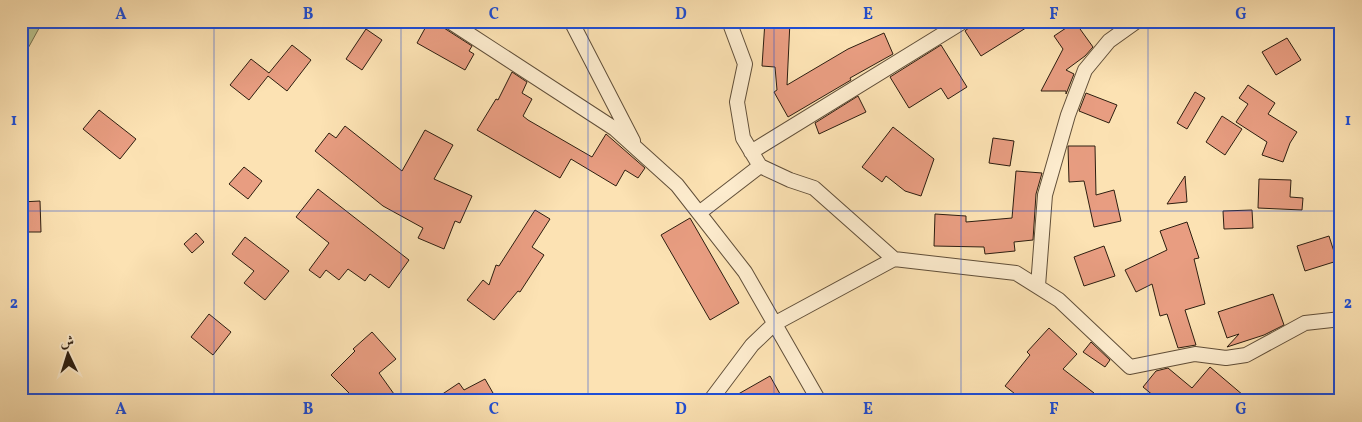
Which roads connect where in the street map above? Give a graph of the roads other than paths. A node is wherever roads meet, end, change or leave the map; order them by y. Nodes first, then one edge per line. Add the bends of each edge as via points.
1 (449, 21) edge
2 (571, 21) edge
3 (729, 21) edge
4 (964, 21) edge
5 (1137, 21) edge
6 (637, 148) junction
7 (751, 152) junction
8 (760, 166) junction
9 (699, 213) junction
10 (894, 259) junction
11 (1038, 286) junction
12 (1341, 319) edge
13 (774, 324) junction
14 (710, 401) edge
15 (820, 401) edge

1 - 6 street via 615,129
2 - 6 street
3 - 7 street via 745,64 738,102 742,138
4 - 7 street
5 - 11 street via 1109,41 1085,70 1068,115 1045,195
6 - 9 street via 677,185
7 - 8 street
8 - 9 street
8 - 10 street via 814,188
9 - 13 street via 745,272
10 - 11 street via 1016,273
10 - 13 street
11 - 12 street via 1059,300 1130,366 1195,354 1226,358 1246,355 1305,323
13 - 14 street via 752,345
13 - 15 street

